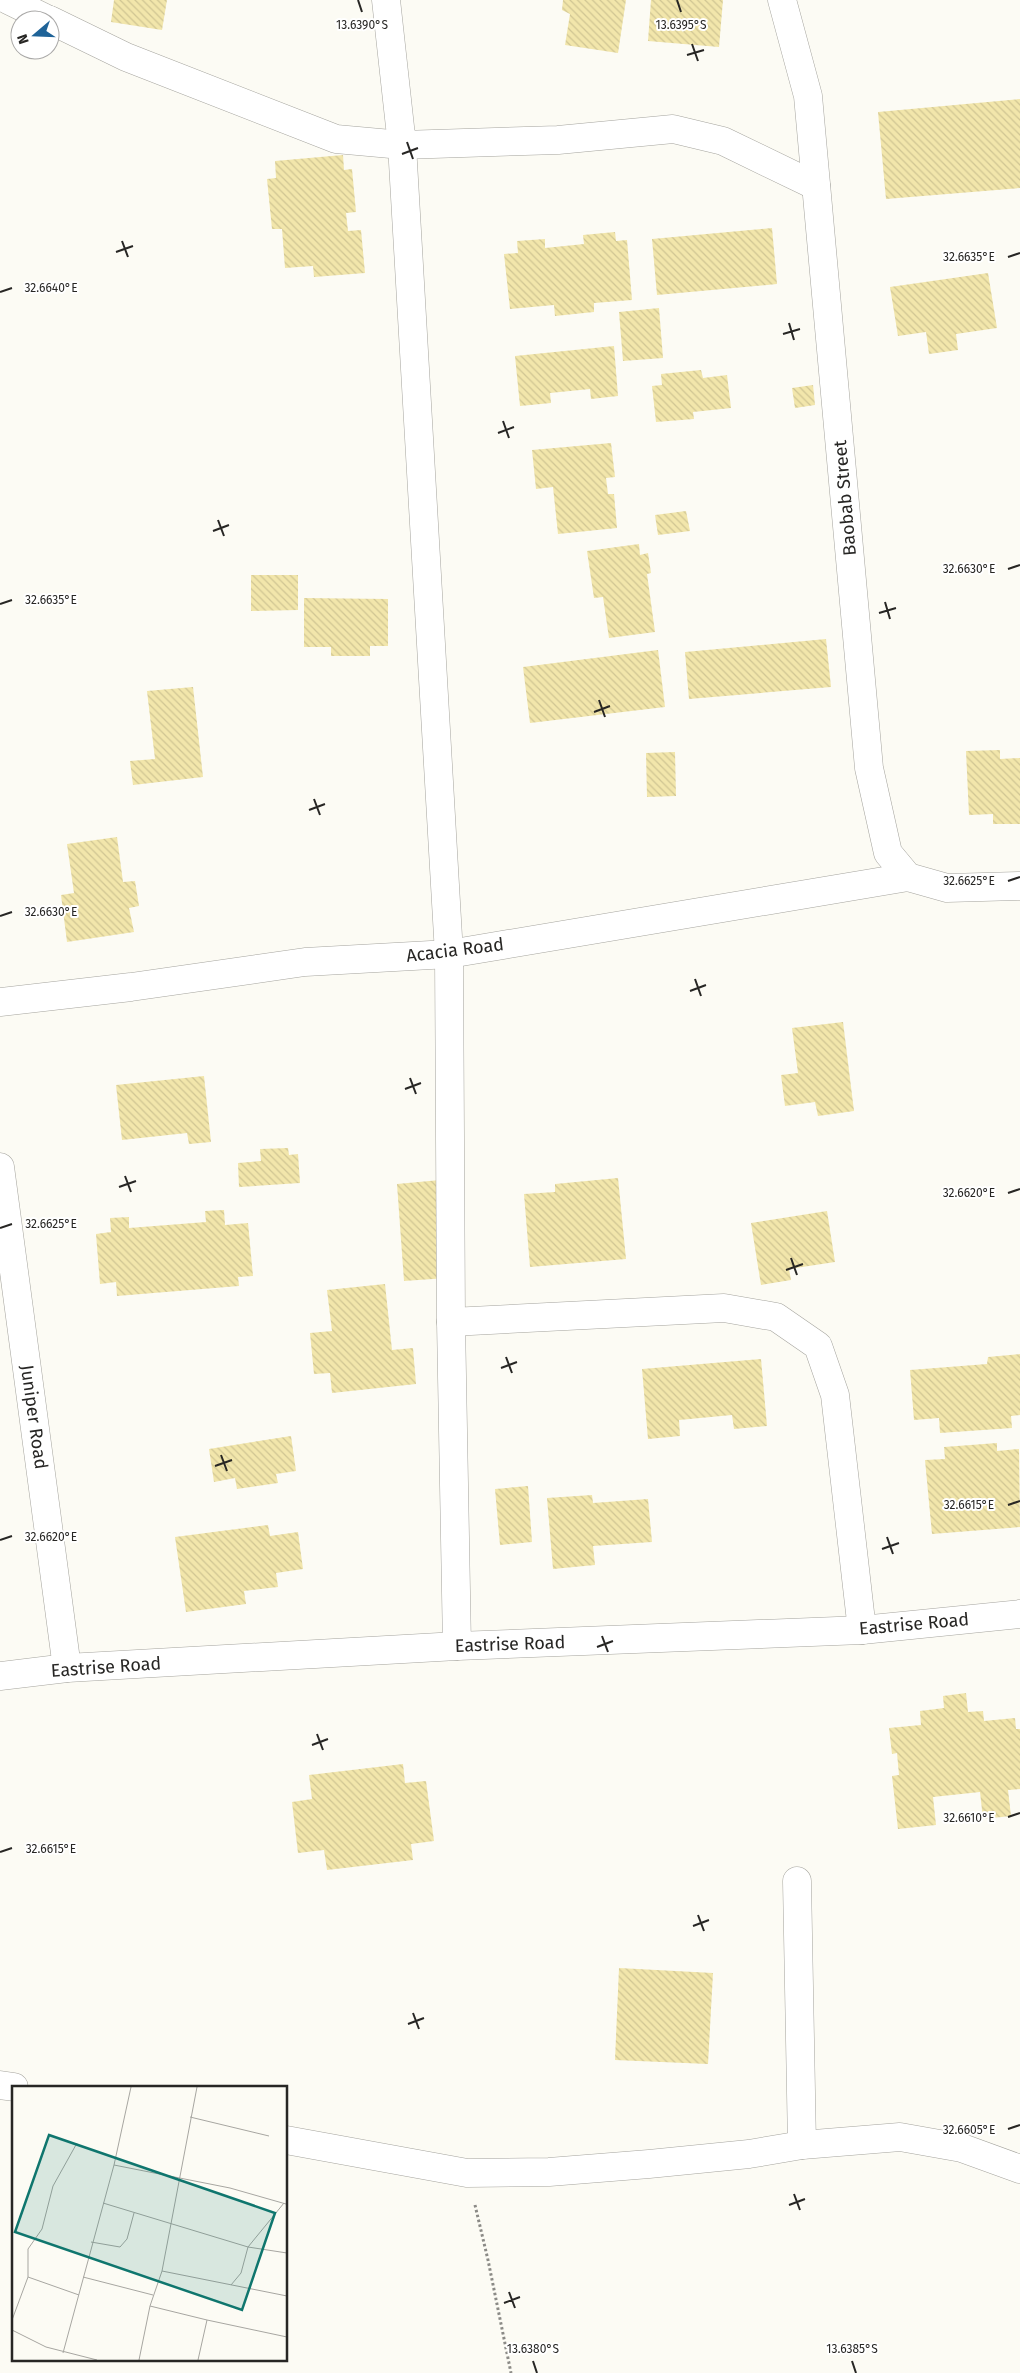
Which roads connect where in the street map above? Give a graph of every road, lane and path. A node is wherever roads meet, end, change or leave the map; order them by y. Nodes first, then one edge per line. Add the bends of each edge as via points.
1 (8, 0) edge
2 (386, 0) edge
3 (782, 0) edge
4 (29, 10) edge
5 (60, 25) edge
6 (402, 145) junction
7 (816, 186) junction
8 (908, 878) junction
9 (1020, 886) edge
10 (449, 954) junction
11 (0, 1002) edge
12 (0, 1167) edge
13 (451, 1322) junction
14 (1020, 1614) edge
15 (862, 1630) junction
16 (457, 1646) junction
17 (67, 1668) junction
18 (0, 1676) edge
19 (797, 1880) dead end
20 (288, 2140) edge
21 (802, 2145) junction
22 (1020, 2169) edge
23 (467, 2173) junction
24 (511, 2373) edge

1 - 4 street
2 - 6 street
3 - 7 street, Baobab Street via 808,96
5 - 6 street via 126,57 336,140
6 - 7 street via 558,140 673,129 723,142
6 - 10 street
7 - 8 street, Baobab Street via 869,768 888,853
8 - 9 street via 947,888
8 - 10 street, Acacia Road
10 - 11 street, Acacia Road via 305,962
10 - 13 street
12 - 17 street, Juniper Road
13 - 15 street via 724,1308 776,1317 818,1346 835,1395
13 - 16 street
14 - 15 street, Eastrise Road
15 - 16 street, Eastrise Road
16 - 17 street, Eastrise Road
17 - 18 street, Eastrise Road
19 - 21 street
20 - 23 street
21 - 22 street via 900,2137 962,2148
21 - 23 street via 631,2166
23 - 24 path

